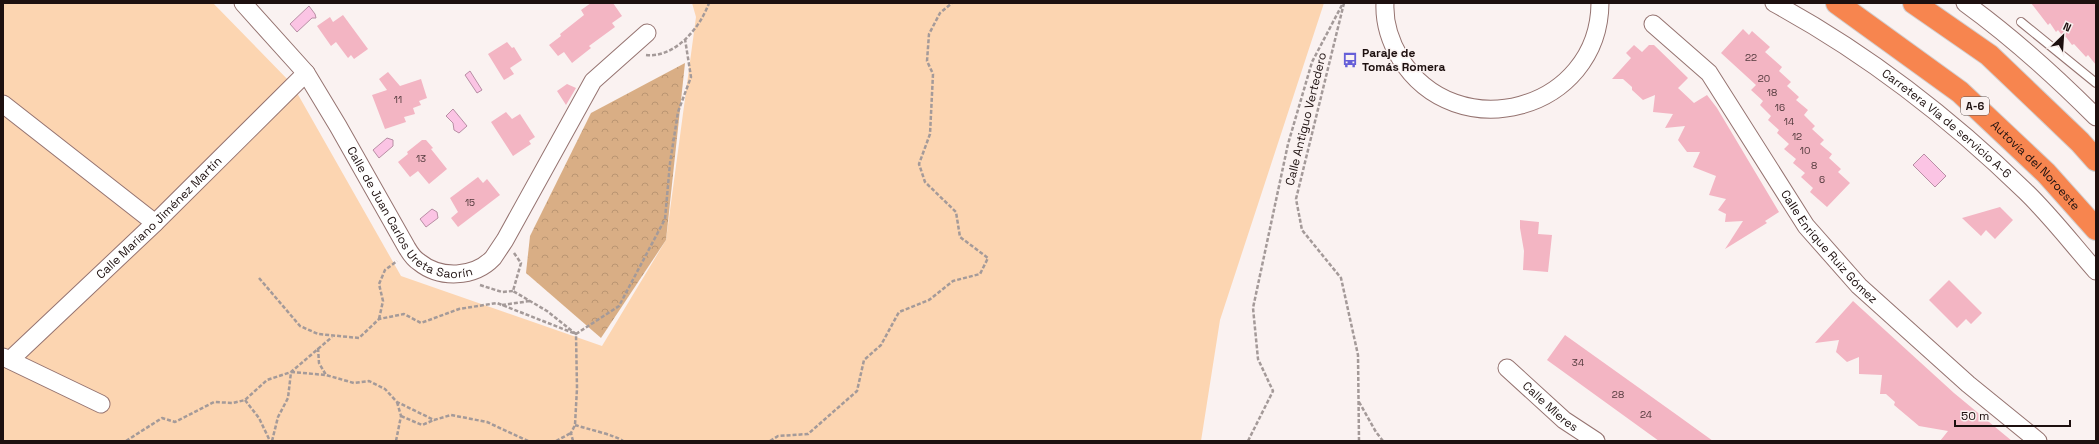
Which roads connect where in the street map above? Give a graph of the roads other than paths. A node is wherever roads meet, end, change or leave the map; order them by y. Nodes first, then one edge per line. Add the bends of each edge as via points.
1 (243, 3) edge
2 (1385, 3) edge
3 (1600, 3) edge
4 (1774, 3) edge
5 (1837, 3) edge
6 (1914, 3) edge
7 (1965, 3) edge
8 (2021, 22) dead end
9 (1653, 24) dead end
10 (647, 33) dead end
11 (306, 73) junction
12 (2096, 83) edge
13 (3, 104) edge
14 (2096, 117) edge
15 (2096, 160) edge
16 (155, 223) junction
17 (2096, 229) edge
18 (2096, 271) edge
19 (6, 358) edge
20 (1507, 368) dead end
21 (101, 404) dead end
22 (1596, 441) edge
23 (2038, 441) edge

1 - 11 street, Calle de Juan Carlos Ureta Saorín
2 - 3 street via 1389,35 1406,67 1419,82 1435,94 1472,108 1507,110 1540,99 1571,76 1595,37
4 - 18 street, Carretera Vía de servicio A-6 via 1838,42 1940,115 2026,192
5 - 17 highway, Autovía del Noroeste / A-6 via 1960,92 2046,173
6 - 15 highway via 1989,55
7 - 14 street via 2063,84
8 - 12 lane
9 - 23 street, Calle Enrique Ruiz Gómez via 1709,73 1806,226 1859,286 1968,384
10 - 11 street, Calle de Juan Carlos Ureta Saorín via 593,81 505,240 492,258 477,270 458,275 438,272 419,262 411,254
11 - 16 street, Calle Mariano Jiménez Martín
13 - 16 street
16 - 19 street, Calle Mariano Jiménez Martín
19 - 21 street
20 - 22 street, Calle Mieres via 1564,420

